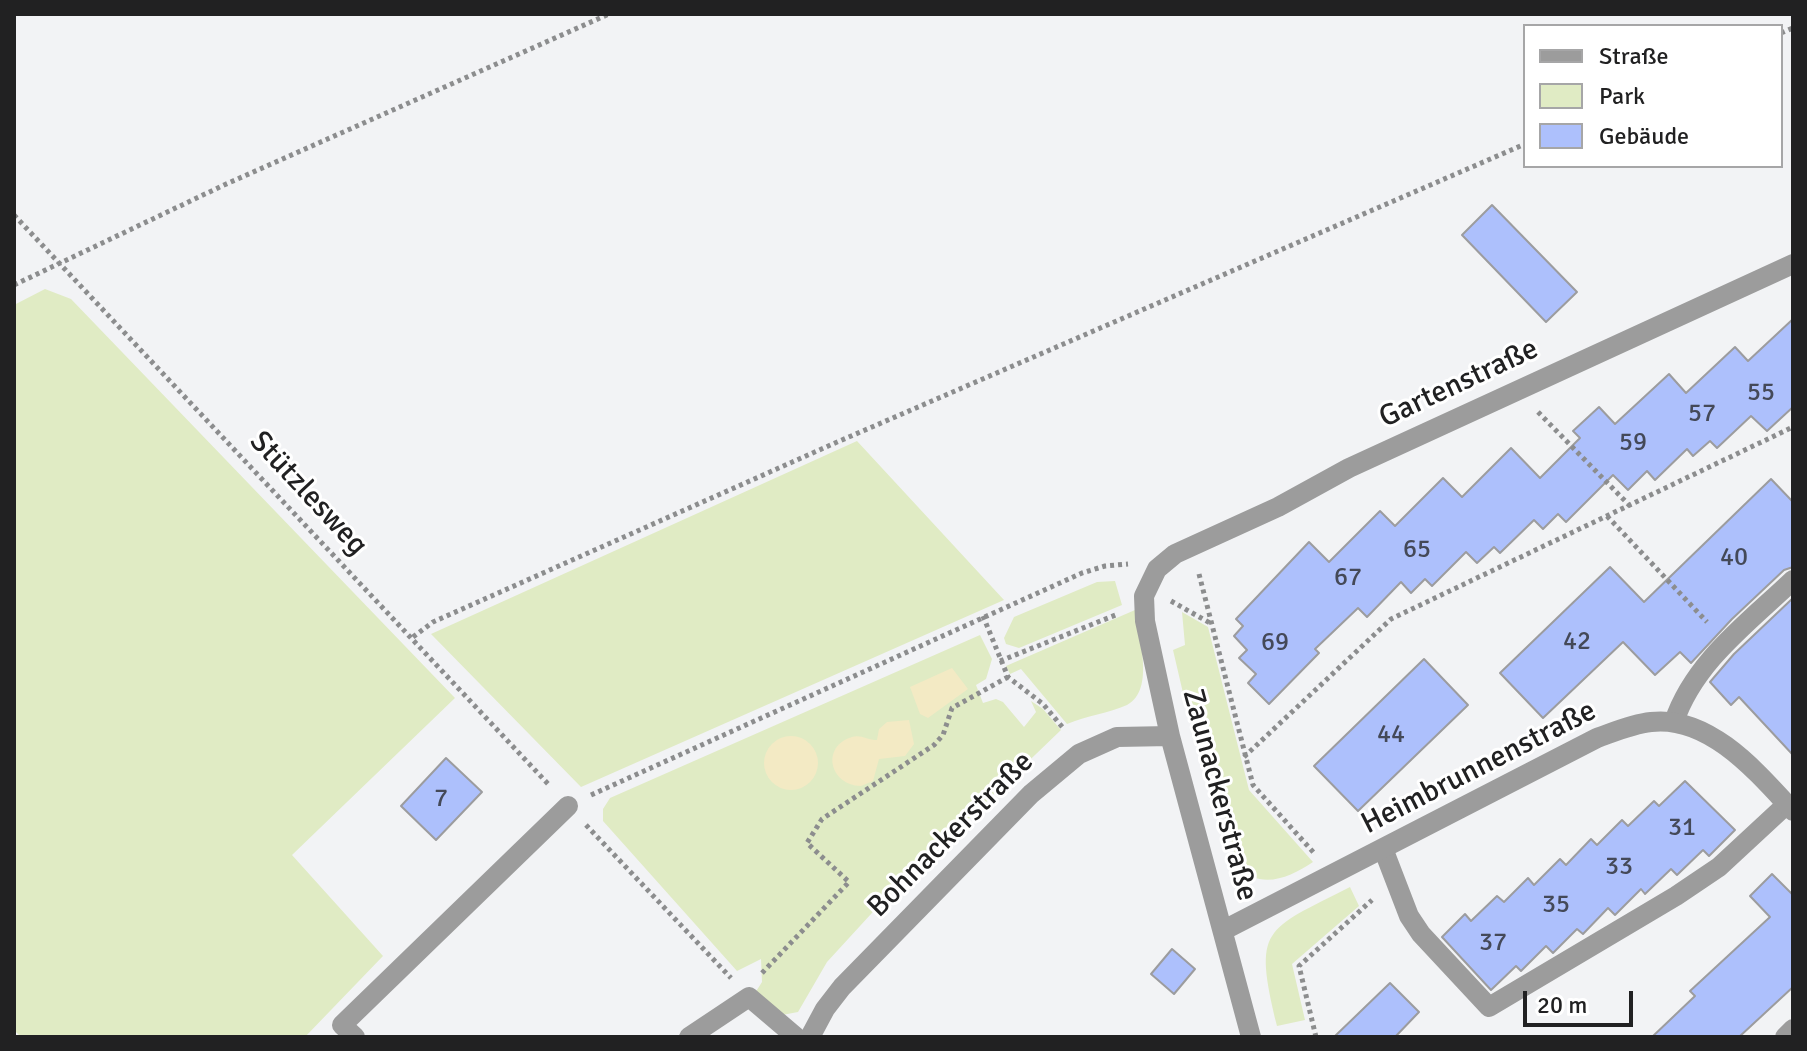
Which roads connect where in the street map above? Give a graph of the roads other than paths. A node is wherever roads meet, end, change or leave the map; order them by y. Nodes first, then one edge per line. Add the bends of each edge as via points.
1 (1793, 264) edge
2 (1793, 580) edge
3 (1144, 596) joint
4 (1674, 722) junction
5 (1170, 736) junction
6 (568, 806) road end
7 (1790, 808) edge
8 (1384, 851) junction
9 (1224, 930) junction
10 (1793, 1029) edge
11 (355, 1037) edge
12 (689, 1037) edge
13 (796, 1037) edge
14 (810, 1037) edge
15 (1251, 1037) edge
16 (1785, 1037) edge

1 - 3 street, Gartenstraße via 1192,545 1157,569
2 - 4 street via 1688,688
3 - 5 street, Zaunackerstraße
4 - 7 street via 1726,747
4 - 8 street, Heimbrunnenstraße via 1651,722 1597,738
5 - 9 street, Zaunackerstraße
5 - 14 street, Bohnackerstraße via 1117,737 1079,754 1011,813 851,978
6 - 11 street via 342,1025
7 - 8 street via 1676,896 1489,1007 1421,934
8 - 9 street, Heimbrunnenstraße
9 - 15 street, Zaunackerstraße
10 - 16 street
12 - 13 street via 749,997

